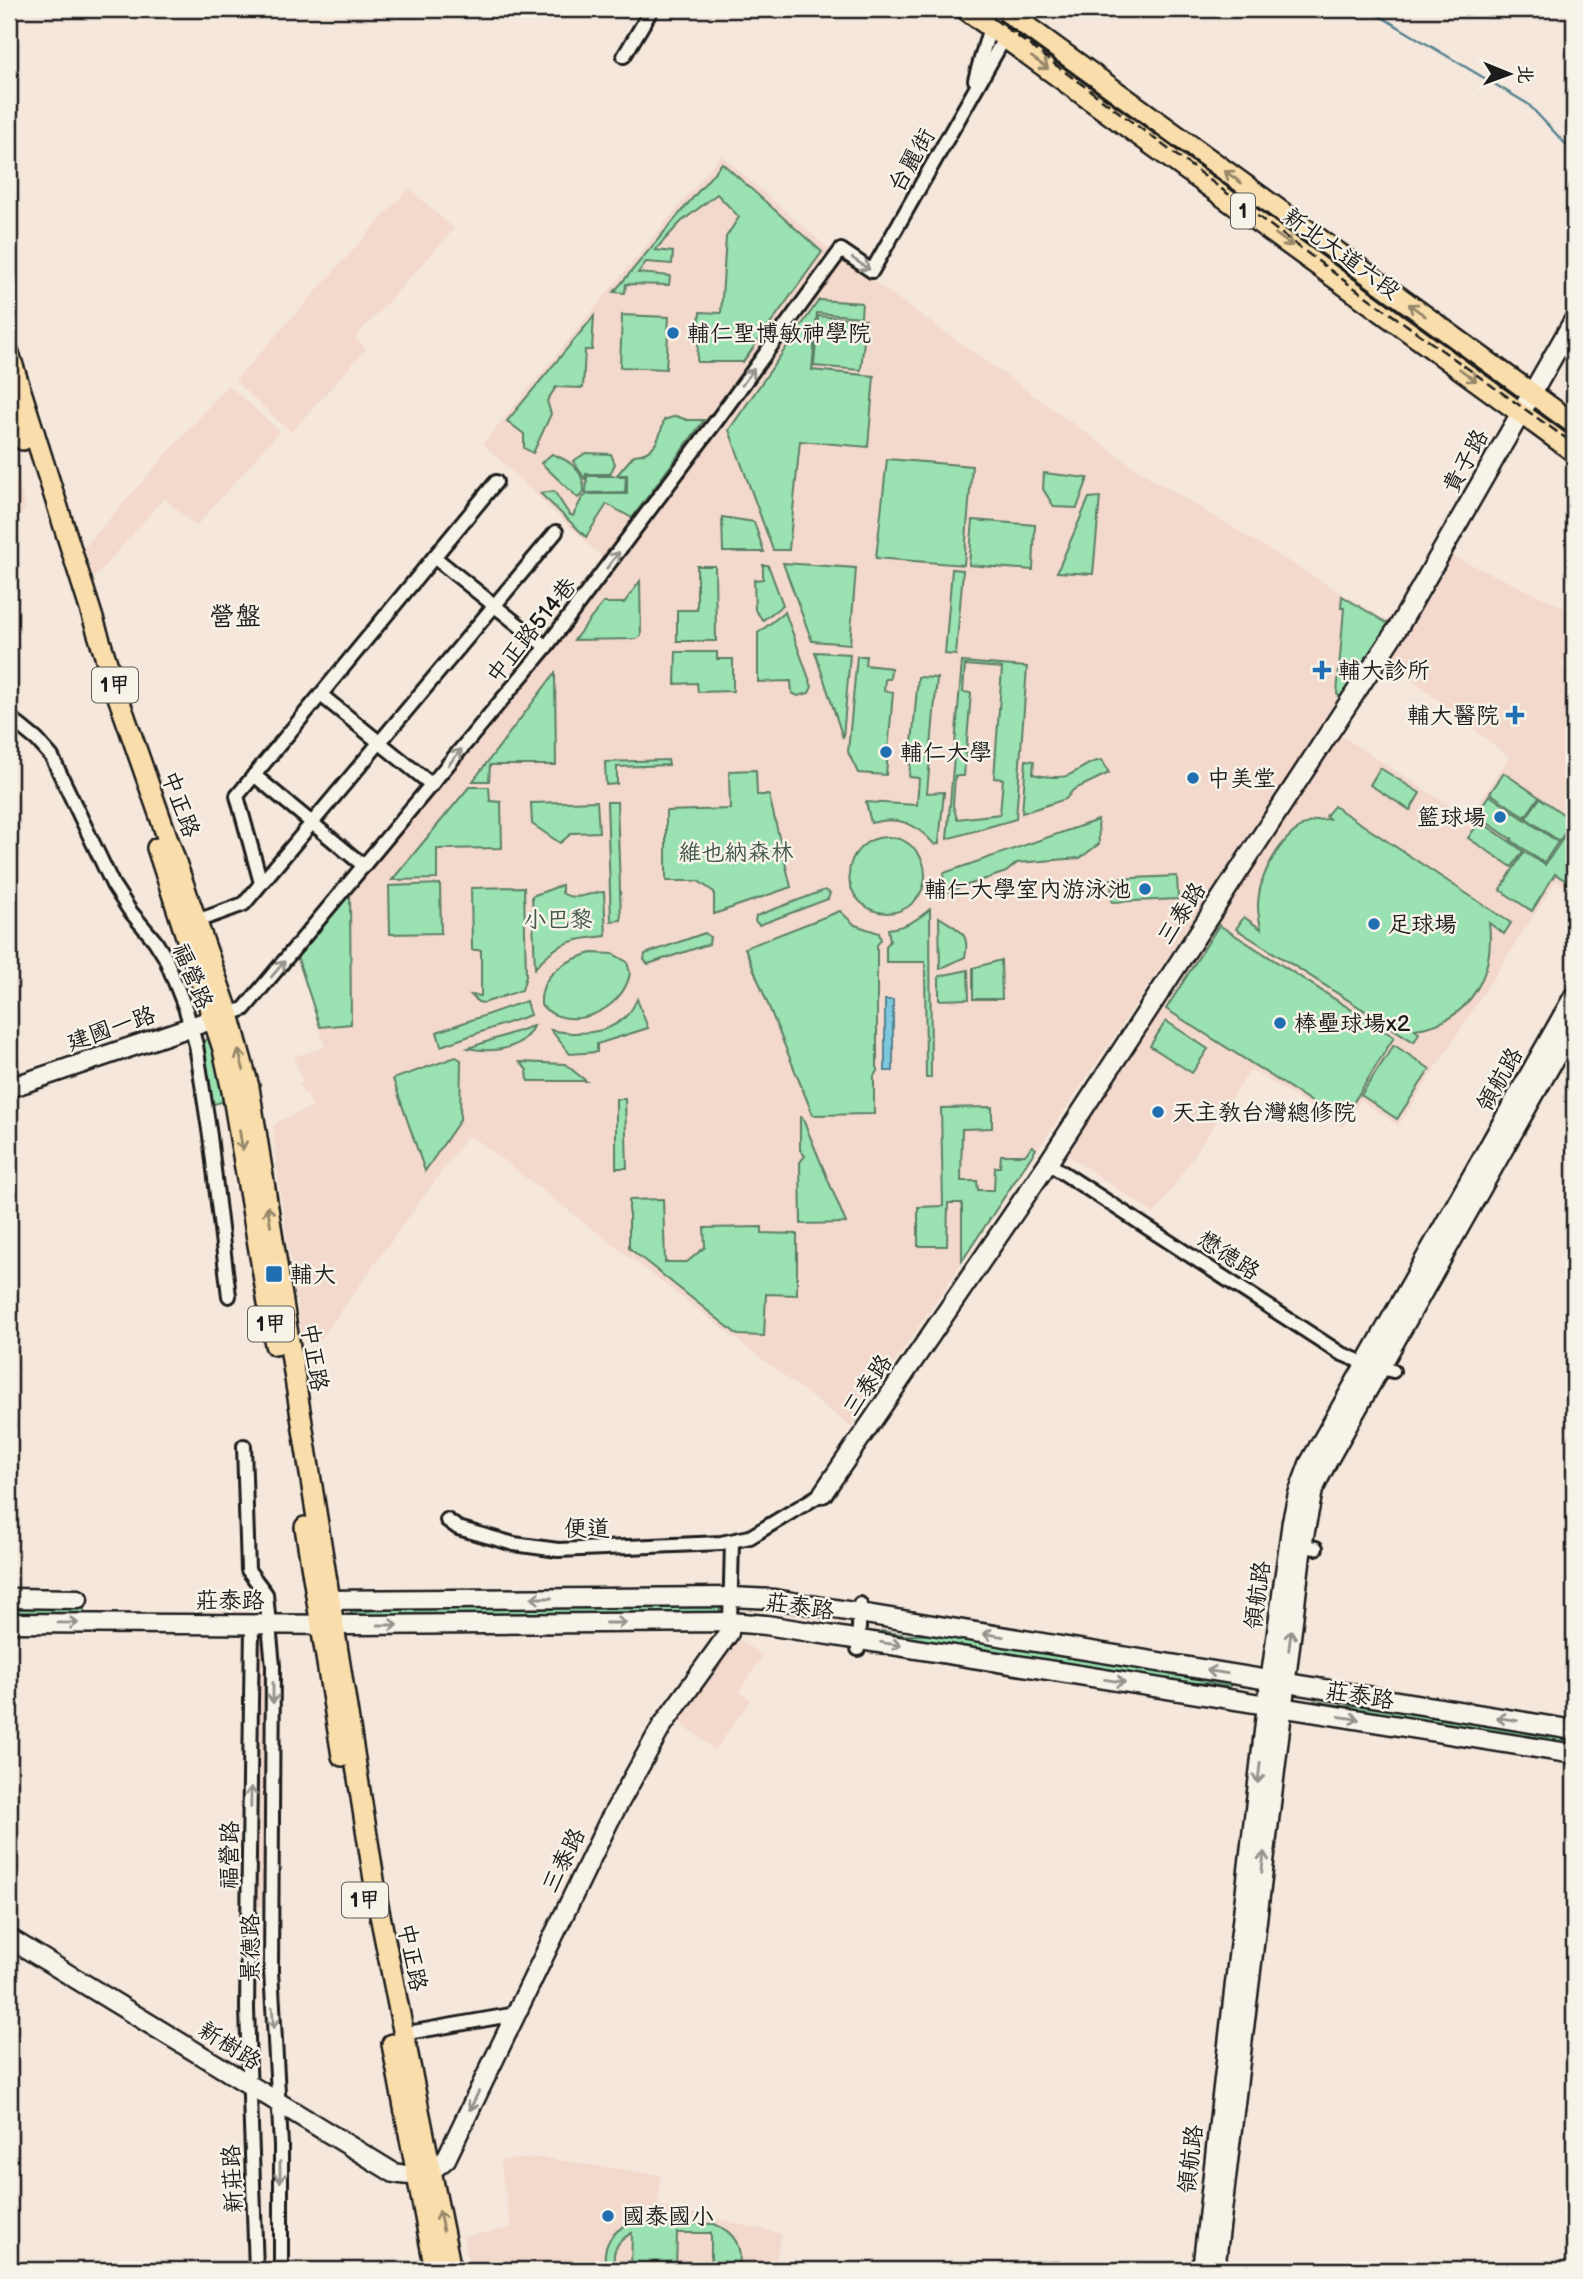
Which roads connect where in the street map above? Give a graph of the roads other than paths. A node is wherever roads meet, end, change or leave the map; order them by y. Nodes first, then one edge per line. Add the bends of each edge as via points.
1 (652, 9) edge
2 (965, 9) edge
3 (1003, 9) edge
4 (997, 24) edge
5 (624, 56) dead end
6 (841, 250) joint
7 (1574, 320) edge
8 (9, 353) edge
9 (1532, 393) junction
10 (9, 397) edge
11 (1520, 413) junction
12 (1574, 424) edge
13 (1574, 452) edge
14 (496, 482) dead end
15 (556, 532) dead end
16 (435, 557) junction
17 (494, 605) junction
18 (1399, 626) joint
19 (546, 647) junction
20 (321, 695) junction
21 (9, 717) edge
22 (379, 743) junction
23 (254, 775) junction
24 (432, 785) junction
25 (312, 823) junction
26 (365, 866) junction
27 (261, 883) junction
28 (197, 921) junction
29 (1574, 996) edge
30 (221, 1016) junction
31 (1574, 1024) edge
32 (191, 1026) junction
33 (9, 1088) edge
34 (1048, 1163) junction
35 (229, 1296) dead end
36 (1379, 1367) junction
37 (244, 1446) dead end
38 (823, 1493) joint
39 (447, 1520) dead end
40 (732, 1542) junction
41 (732, 1597) junction
42 (9, 1598) edge
43 (78, 1599) dead end
44 (323, 1600) junction
45 (860, 1609) junction
46 (730, 1622) junction
47 (9, 1623) edge
48 (260, 1625) junction
49 (327, 1625) junction
50 (858, 1644) junction
51 (1278, 1682) junction
52 (1274, 1706) junction
53 (1574, 1730) edge
54 (1574, 1754) edge
55 (9, 1938) edge
56 (516, 2014) junction
57 (402, 2034) junction
58 (249, 2085) junction
59 (279, 2104) junction
60 (1226, 2122) junction
61 (431, 2168) junction
62 (256, 2270) edge
63 (281, 2270) edge
64 (435, 2270) edge
65 (451, 2270) edge
66 (1202, 2270) edge
67 (1215, 2270) edge

1 - 5 street
2 - 4 main road, 新北大道六段 / 1
9 -> 3 main road, 新北大道六段 / 1
6 -> 4 street, 台麗街 via 872,271 967,104
4 -> 11 main road, 新北大道六段 / 1
19 -> 6 street, 中正路514巷
7 - 9 street, 貴子路
8 - 28 main road, 中正路 / 1甲 via 116,691
9 - 11 street, 貴子路
9 - 12 main road, 1
10 - 30 main road, 中正路 / 1甲
11 - 13 main road, 1
11 - 18 street, 貴子路
14 - 16 street
15 - 17 street
16 - 17 street
16 - 20 street
17 - 19 street
17 - 22 street
18 - 34 street, 三泰路
24 -> 19 street, 中正路514巷
20 - 22 street
20 - 23 street
21 - 32 street, 福營路 via 52,757 113,885 166,957
22 - 24 street
22 - 25 street
23 - 25 street
23 - 27 street via 237,796
24 - 26 street, 中正路514巷
25 - 26 street
25 - 27 street
30 -> 26 street, 中正路514巷 via 244,1009
27 - 28 street via 244,904
28 - 30 main road, 中正路 / 1甲
29 - 36 street, 領航路
30 - 32 street, 建國一路
30 - 44 main road, 中正路 / 1甲 via 223,1049 244,1108
31 - 36 street, 領航路 via 1514,1144
32 - 33 street, 建國一路
32 - 35 street, 福營路
34 - 36 street, 懋德路 via 1340,1353
34 - 38 street, 三泰路
51 -> 36 street, 領航路 via 1309,1547 1307,1510 1318,1478
36 - 51 street, 領航路 via 1309,1464 1298,1494
37 - 48 street, 福營路 via 248,1570 266,1594
38 - 40 street, 三泰路 via 750,1537
39 - 40 street, 便道 via 458,1528 502,1541 558,1550
40 - 41 street, 三泰路
41 -> 44 street, 莊泰路
41 - 45 street, 莊泰路
41 - 46 street, 三泰路
42 - 43 street
44 - 49 main road, 中正路 / 1甲
45 - 50 street
51 -> 45 street, 莊泰路
49 -> 46 street, 莊泰路
46 - 50 street, 莊泰路
46 - 56 street, 三泰路 via 729,1633 662,1726 622,1797
47 -> 48 street, 莊泰路
48 - 49 street, 莊泰路
58 -> 48 street, 福營路 via 247,2010
48 -> 59 street, 景德路 via 274,1690 271,1971
49 - 57 main road, 中正路 / 1甲
49 - 61 main road, 中正路 / 1甲 via 368,1916
50 -> 52 street, 莊泰路
51 - 52 street, 領航路
53 -> 51 street, 莊泰路
52 -> 54 street, 莊泰路
52 - 60 street, 領航路
55 - 58 street, 新樹路
56 - 57 street
56 -> 61 street, 三泰路
57 - 61 main road, 中正路 / 1甲
58 - 59 street, 新樹路
58 - 62 street, 新莊路
59 - 61 street, 新樹路 via 394,2173 408,2176
59 -> 63 street, 景德路
60 - 66 street, 領航路
60 - 67 street, 領航路
61 - 64 main road, 中正路 / 1甲
65 -> 61 main road, 中正路 / 1甲

